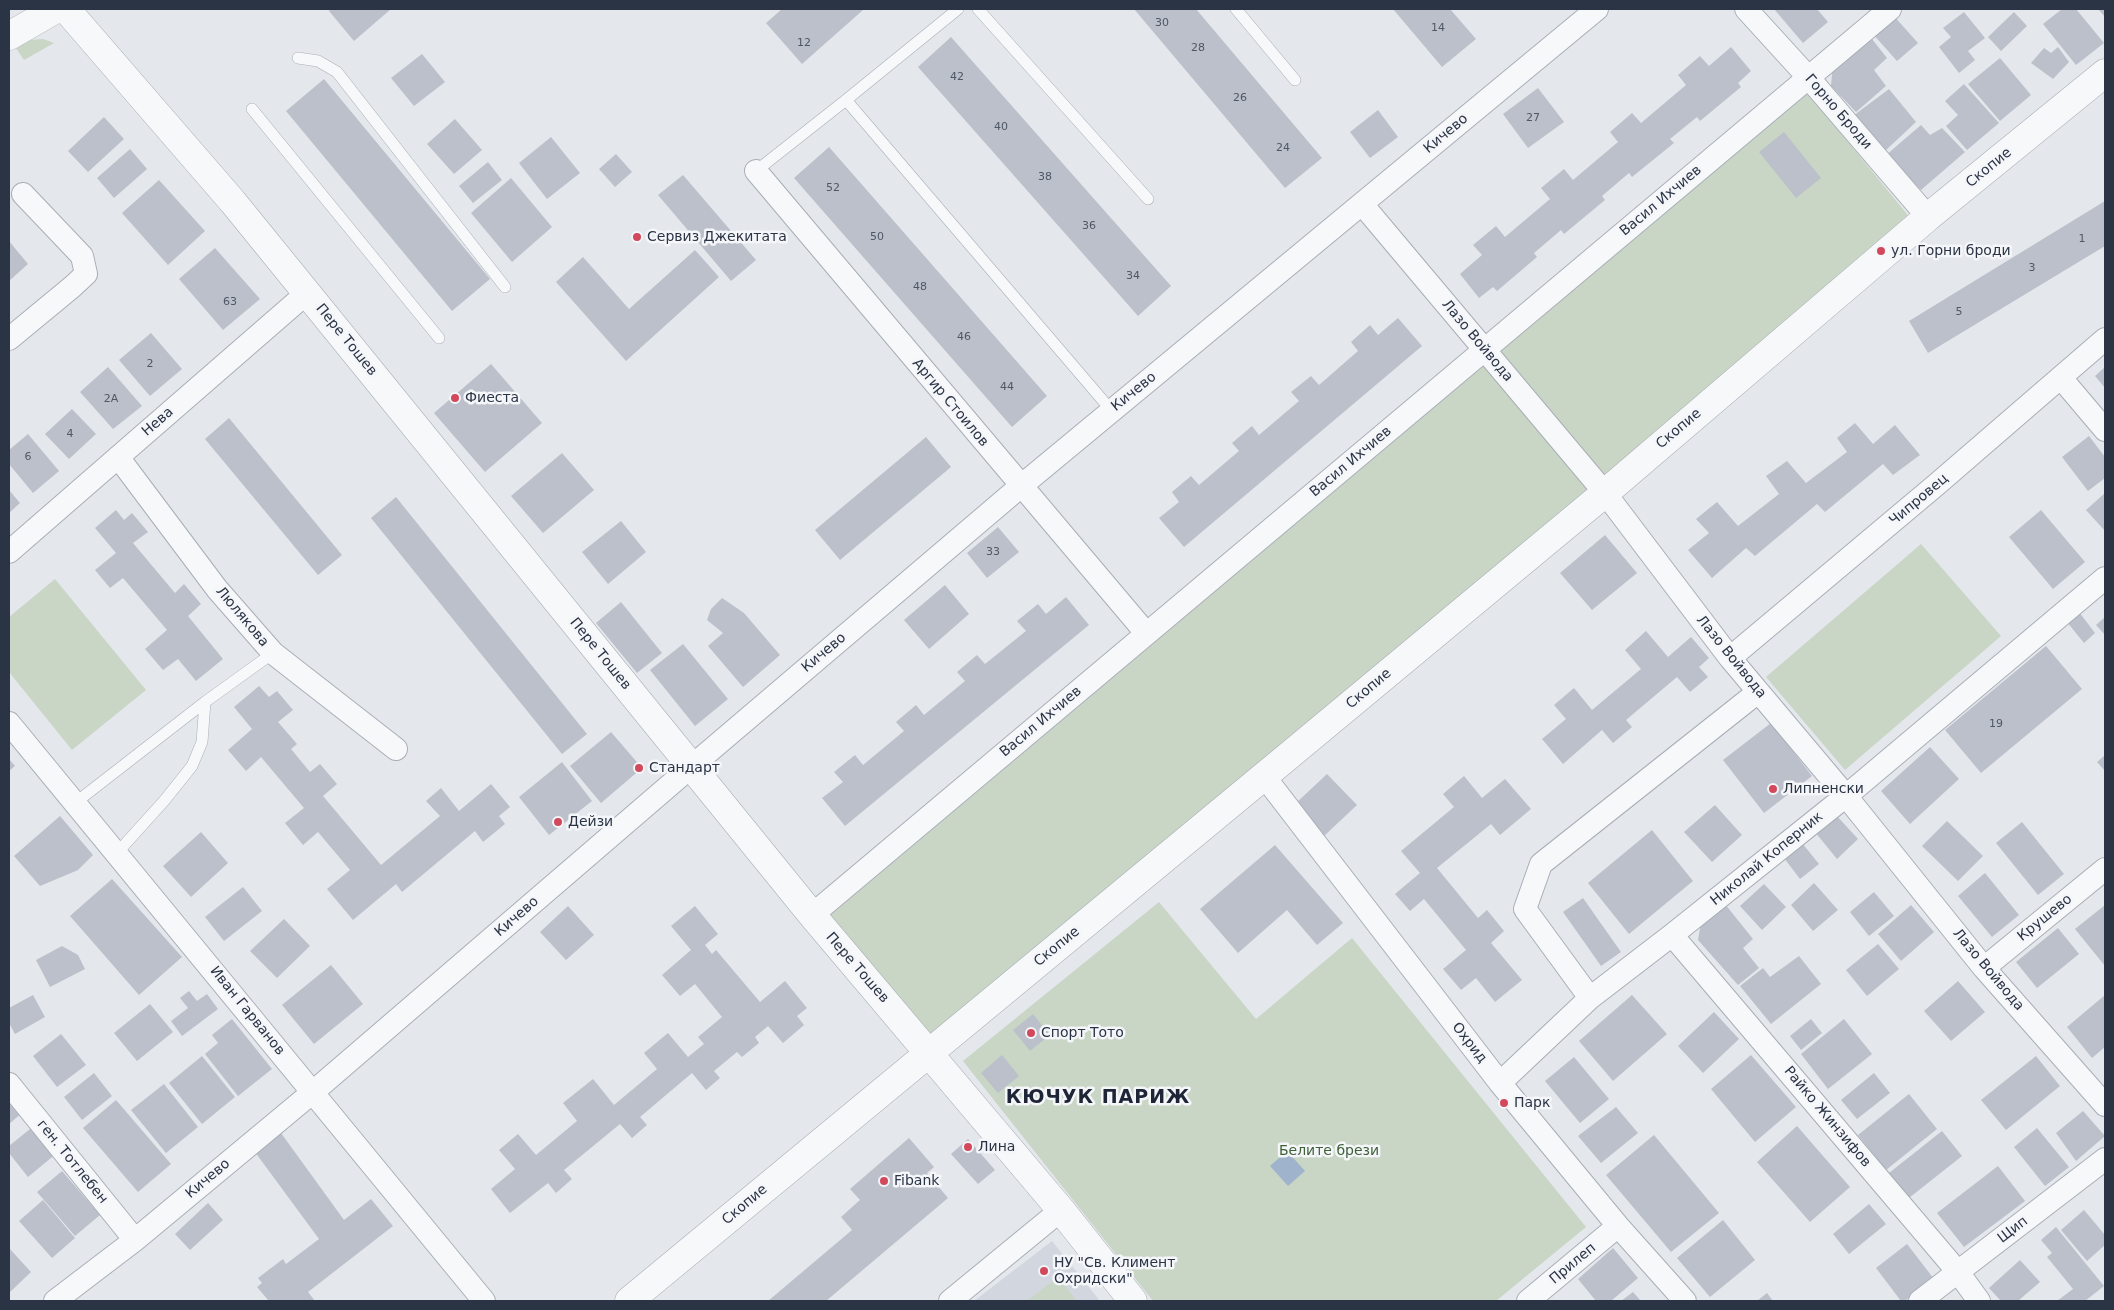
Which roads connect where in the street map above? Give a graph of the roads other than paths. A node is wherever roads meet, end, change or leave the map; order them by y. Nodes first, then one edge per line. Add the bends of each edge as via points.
1 (56, 9) edge
2 (66, 9) edge
3 (958, 9) edge
4 (978, 9) edge
5 (1236, 9) edge
6 (1597, 9) edge
7 (1746, 9) edge
8 (1890, 9) edge
9 (9, 36) edge
10 (298, 58) dead end
11 (2105, 73) edge
12 (1808, 77) junction
13 (1295, 80) dead end
14 (846, 100) junction
15 (252, 109) dead end
16 (756, 171) joint
17 (23, 194) dead end
18 (1148, 200) dead end
19 (1362, 204) junction
20 (1928, 217) junction
21 (504, 287) dead end
22 (308, 292) junction
23 (439, 338) dead end
24 (9, 339) edge
25 (2105, 339) edge
26 (1484, 350) junction
27 (2061, 378) junction
28 (1112, 410) junction
29 (2105, 430) edge
30 (118, 457) junction
31 (1021, 486) junction
32 (1605, 493) junction
33 (9, 552) edge
34 (2105, 578) edge
35 (1146, 633) junction
36 (272, 653) junction
37 (1730, 658) junction
38 (1758, 692) junction
39 (205, 702) junction
40 (9, 722) edge
41 (396, 749) dead end
42 (692, 766) junction
43 (1264, 776) junction
44 (1846, 796) junction
45 (75, 803) junction
46 (116, 853) junction
47 (2105, 869) edge
48 (812, 915) junction
49 (1672, 935) junction
50 (1984, 968) junction
51 (1590, 998) junction
52 (929, 1052) junction
53 (1500, 1083) junction
54 (9, 1084) edge
55 (313, 1092) junction
56 (2105, 1105) edge
57 (2105, 1159) edge
58 (1061, 1210) junction
59 (1618, 1226) junction
60 (135, 1240) junction
61 (1958, 1272) junction
62 (54, 1301) edge
63 (484, 1301) edge
64 (629, 1301) edge
65 (950, 1301) edge
66 (1133, 1301) edge
67 (1528, 1301) edge
68 (1685, 1301) edge
69 (1920, 1301) edge
70 (1979, 1301) edge

1 - 9 street
2 - 22 street, Пере Тошев
3 - 14 lane
4 - 18 lane
5 - 13 lane
6 - 19 street, Кичево
7 - 12 street, Горно Броди
8 - 12 street, Васил Ихчиев
10 - 21 lane via 318,61 336,72
11 - 20 street, Скопие
12 - 20 street, Горно Броди
12 - 26 street, Васил Ихчиев
14 - 16 lane
14 - 28 lane
15 - 23 lane
16 - 31 street, Аргир Стоилов
17 - 24 street via 82,256 86,274
19 - 26 street, Лазо Войвода
19 - 28 street, Кичево
20 - 32 street, Скопие
22 - 30 street, Нева
22 - 42 street, Пере Тошев
25 - 27 street, Чипровец
26 - 32 street, Лазо Войвода
26 - 35 street, Васил Ихчиев
27 - 29 street
27 - 37 street, Чипровец
28 - 31 street, Кичево
30 - 33 street, Нева
30 - 36 street, Люлякова via 217,589
31 - 35 street, Аргир Стоилов
31 - 42 street, Кичево
32 - 37 street, Лазо Войвода
32 - 43 street, Скопие
34 - 44 street, Николай Коперник
35 - 48 street, Васил Ихчиев
36 - 39 lane
36 - 41 street, Люлякова
37 - 38 street, Лазо Войвода
38 - 44 street, Лазо Войвода
38 - 51 street via 1541,864 1525,909
39 - 45 lane
39 - 46 lane via 202,742 192,766
40 - 45 street, Иван Гарванов
42 - 48 street, Пере Тошев
42 - 55 street, Кичево
43 - 52 street, Скопие
43 - 53 street, Охрид
44 - 49 street, Николай Коперник
44 - 50 street, Лазо Войвода
45 - 46 street, Иван Гарванов
46 - 55 street, Иван Гарванов
47 - 50 street, Крушево
48 - 52 street, Пере Тошев
49 - 51 street, Николай Коперник
49 - 61 street, Райко Жинзифов
50 - 56 street, Лазо Войвода
51 - 53 street, Николай Коперник
52 - 58 street, Пере Тошев
52 - 64 street, Скопие
53 - 59 street, Охрид
54 - 60 street, ген. Тотлебен
55 - 60 street, Кичево
55 - 63 street, Иван Гарванов
57 - 61 street, Щип
58 - 65 street
58 - 66 street, Пере Тошев
59 - 67 street, Прилеп
59 - 68 street, Охрид
60 - 62 street, Кичево
61 - 69 street, Щип
61 - 70 street, Райко Жинзифов

